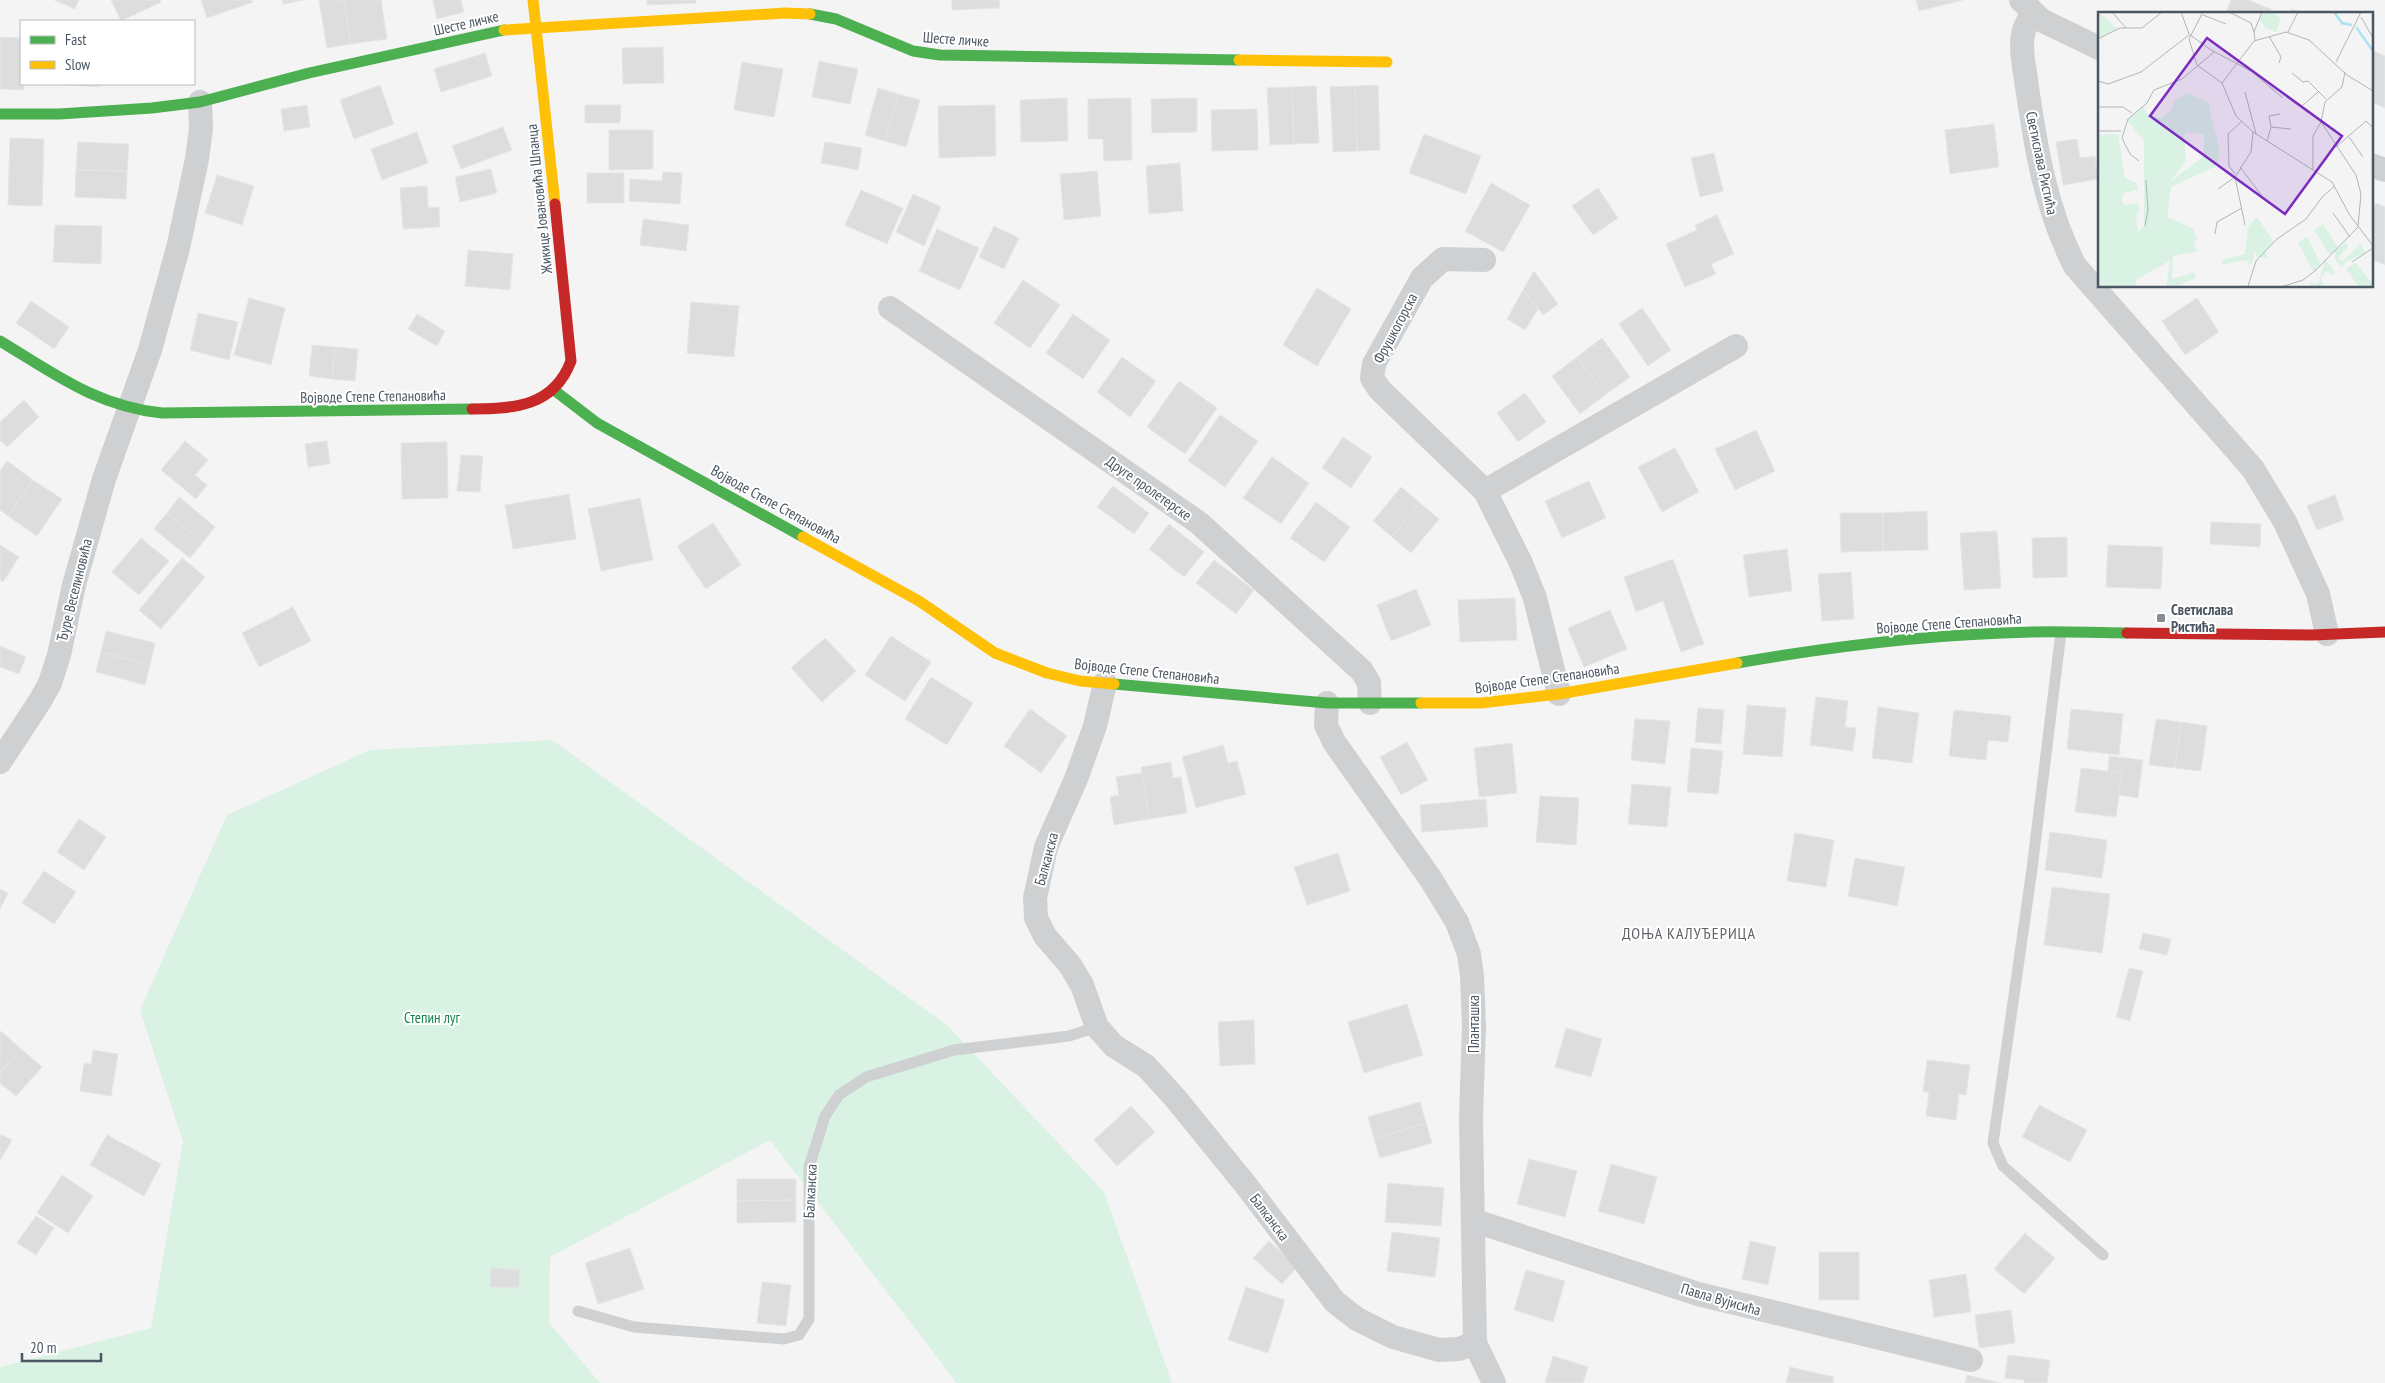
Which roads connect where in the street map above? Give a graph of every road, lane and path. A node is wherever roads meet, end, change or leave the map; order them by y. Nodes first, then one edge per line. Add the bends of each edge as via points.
1 (533, 0) edge
2 (786, 6) edge
3 (2027, 6) edge
4 (535, 26) junction
5 (2098, 48) edge
6 (1387, 62) dead end
7 (200, 102) junction
8 (0, 114) edge
9 (2372, 165) edge
10 (2385, 170) edge
11 (1484, 260) dead end
12 (890, 308) dead end
13 (0, 341) edge
14 (1736, 346) dead end
15 (554, 390) junction
16 (128, 408) junction
17 (1485, 491) junction
18 (2061, 632) junction
19 (2385, 632) edge
20 (2327, 634) junction
21 (1105, 683) junction
22 (1559, 694) junction
23 (1327, 703) junction
24 (1370, 703) junction
25 (3, 752) edge
26 (1097, 1027) junction
27 (1475, 1221) junction
28 (2103, 1255) dead end
29 (578, 1311) dead end
30 (1475, 1343) junction
31 (1971, 1360) dead end
32 (1494, 1383) edge

1 - 4 street, Жикице Јовановића Шпанца
2 - 4 street, Шесте личке via 566,28
2 - 6 street, Шесте личке via 836,19 913,51 940,55
3 - 5 street via 2060,30
3 - 20 street, Светислава Ристића via 2023,56 2034,138 2044,186 2062,243 2075,266 2253,469 2285,522 2318,594
4 - 7 street, Шесте личке via 498,30
4 - 15 street, Жикице Јовановића Шпанца via 570,354 568,369
7 - 8 street, Шесте личке via 59,114
7 - 16 street, Ђуре Веселиновића via 197,159 178,248 150,350
9 - 10 street
11 - 17 street, Фрушкогорска via 1443,259 1422,278 1374,364 1372,378 1380,390
12 - 24 street, Друге пролетерске via 1199,523 1362,671 1370,683
13 - 16 street, Војводе Степе Степановића via 74,386
14 - 17 street
15 - 16 street, Војводе Степе Степановића via 539,401 496,409 162,413
15 - 21 street, Војводе Степе Степановића via 597,422 919,601 994,653 1047,673
16 - 25 street, Ђуре Веселиновића via 93,517 50,683
17 - 22 street, Фрушкогорска via 1522,563 1535,598
18 - 20 street, Војводе Степе Степановића
18 - 22 street, Војводе Степе Степановића via 1912,639 1807,652
18 - 28 lane via 1993,1142 2003,1166
19 - 20 street, Војводе Степе Степановића
21 - 23 street, Војводе Степе Степановића
21 - 26 street, Балканска via 1092,735 1046,847 1036,898 1036,918 1045,936 1082,985
22 - 24 street, Војводе Степе Степановића via 1481,703
23 - 24 street, Војводе Степе Степановића
23 - 27 street, Планташка via 1326,725 1334,742 1430,878 1457,922 1469,954 1474,1025 1471,1118
26 - 29 lane, Балканска via 1069,1036 954,1050 866,1077 839,1095 825,1116 808,1167 809,1319 799,1335 784,1339 634,1327
26 - 30 street, Балканска via 1114,1046 1146,1066 1170,1092 1336,1302 1357,1319 1402,1339 1439,1350 1460,1349
27 - 30 street, Планташка
27 - 31 street, Павла Вујисића via 1698,1294
30 - 32 street, Планташка

